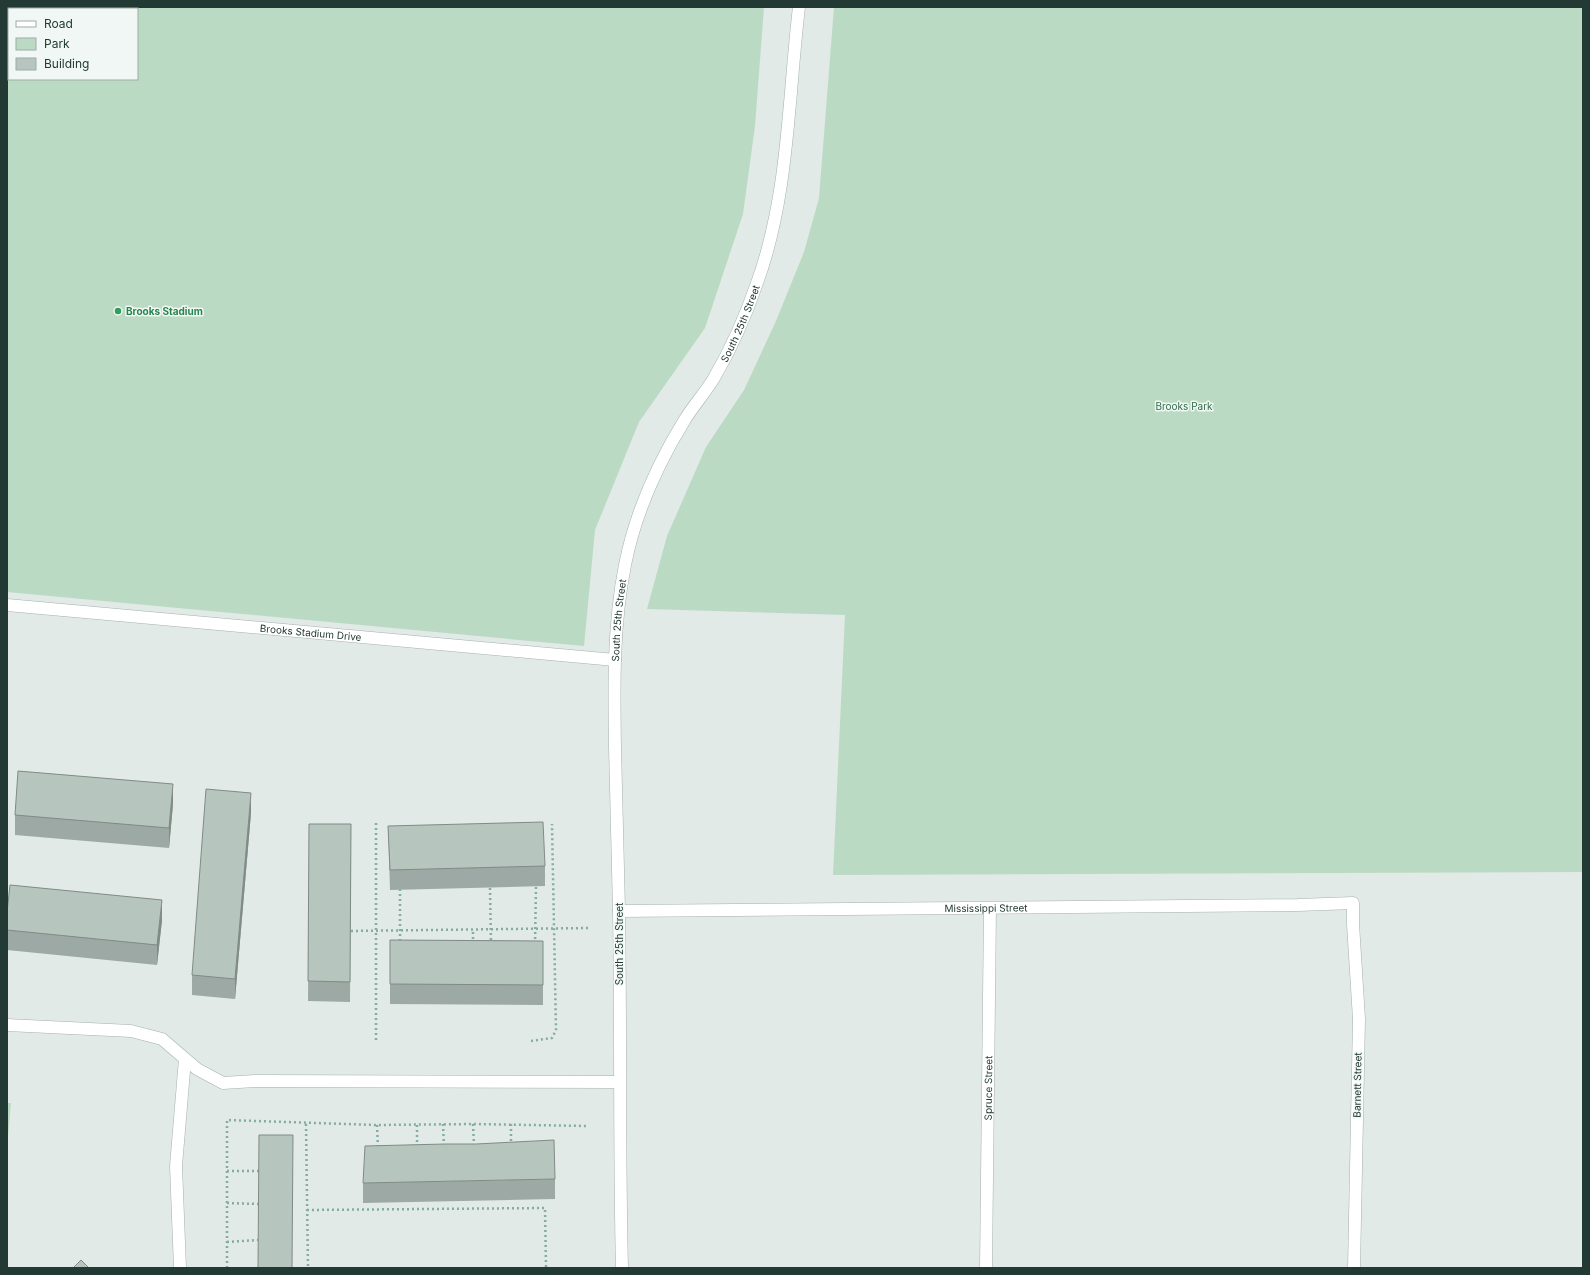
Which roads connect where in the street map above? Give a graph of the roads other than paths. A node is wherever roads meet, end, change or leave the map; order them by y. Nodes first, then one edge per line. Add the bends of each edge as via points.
1 (799, 7) edge
2 (7, 605) edge
3 (615, 660) junction
4 (1353, 903) joint
5 (990, 908) junction
6 (619, 911) junction
7 (7, 1025) edge
8 (185, 1059) junction
9 (619, 1082) junction
10 (180, 1268) edge
11 (622, 1268) edge
12 (986, 1268) edge
13 (1354, 1268) edge

1 - 3 street, South 25th Street via 781,184 772,233 760,276 714,378 684,421 638,515 625,564 618,605
2 - 3 street, Brooks Stadium Drive
3 - 6 street, South 25th Street
4 - 5 street, Mississippi Street
4 - 13 street, Barnett Street via 1359,1019
5 - 6 street, Mississippi Street
5 - 12 street, Spruce Street
6 - 9 street, South 25th Street
7 - 8 street via 131,1031 162,1039
8 - 9 street via 197,1069 223,1083
8 - 10 street via 176,1166
9 - 11 street, South 25th Street

